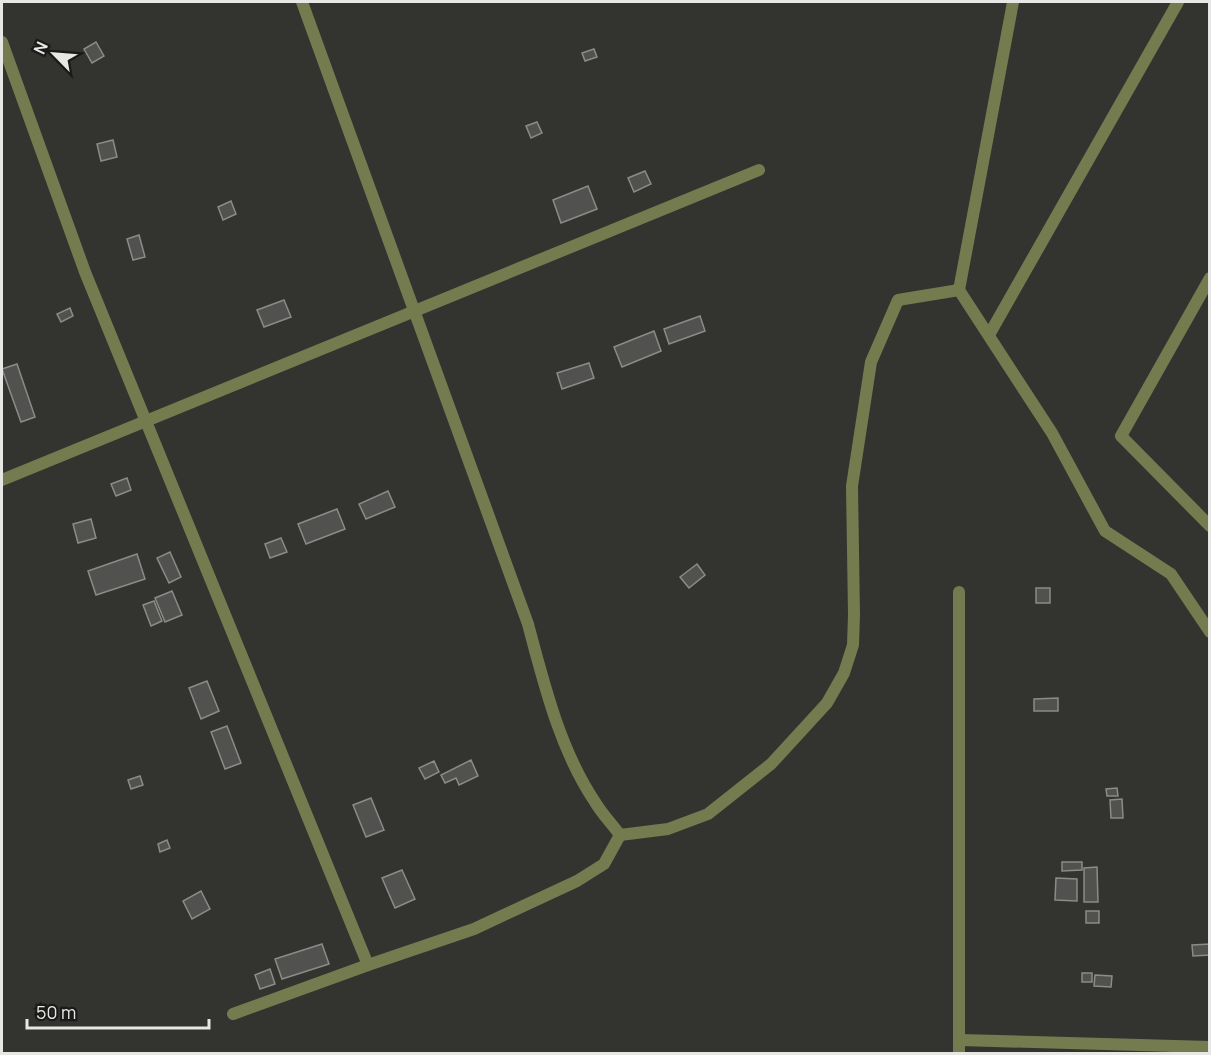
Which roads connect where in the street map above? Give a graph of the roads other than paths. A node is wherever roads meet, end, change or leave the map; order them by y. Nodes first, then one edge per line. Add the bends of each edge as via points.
1 (302, 2) edge
2 (1013, 2) edge
3 (1178, 2) edge
4 (2, 42) edge
5 (759, 170) dead end
6 (1209, 278) edge
7 (959, 290) junction
8 (413, 311) junction
9 (989, 335) junction
10 (146, 421) junction
11 (2, 480) edge
12 (1209, 526) edge
13 (959, 592) dead end
14 (1209, 632) edge
15 (620, 835) junction
16 (368, 965) junction
17 (233, 1014) dead end
18 (960, 1040) junction
19 (1209, 1047) edge
20 (959, 1053) edge

1 - 8 street
2 - 7 street
3 - 9 street
4 - 10 street via 86,272
5 - 8 street
6 - 12 street via 1121,436
7 - 9 street
7 - 15 street via 898,300 871,362 852,486 853,645 828,703 771,764 708,814 668,828
8 - 10 street
8 - 15 street via 528,624 549,699 594,802
9 - 14 street via 1052,433 1105,531 1171,574
10 - 11 street
10 - 16 street
13 - 18 street
15 - 16 street via 604,864 577,881 474,928
16 - 17 street
18 - 19 street
18 - 20 street

